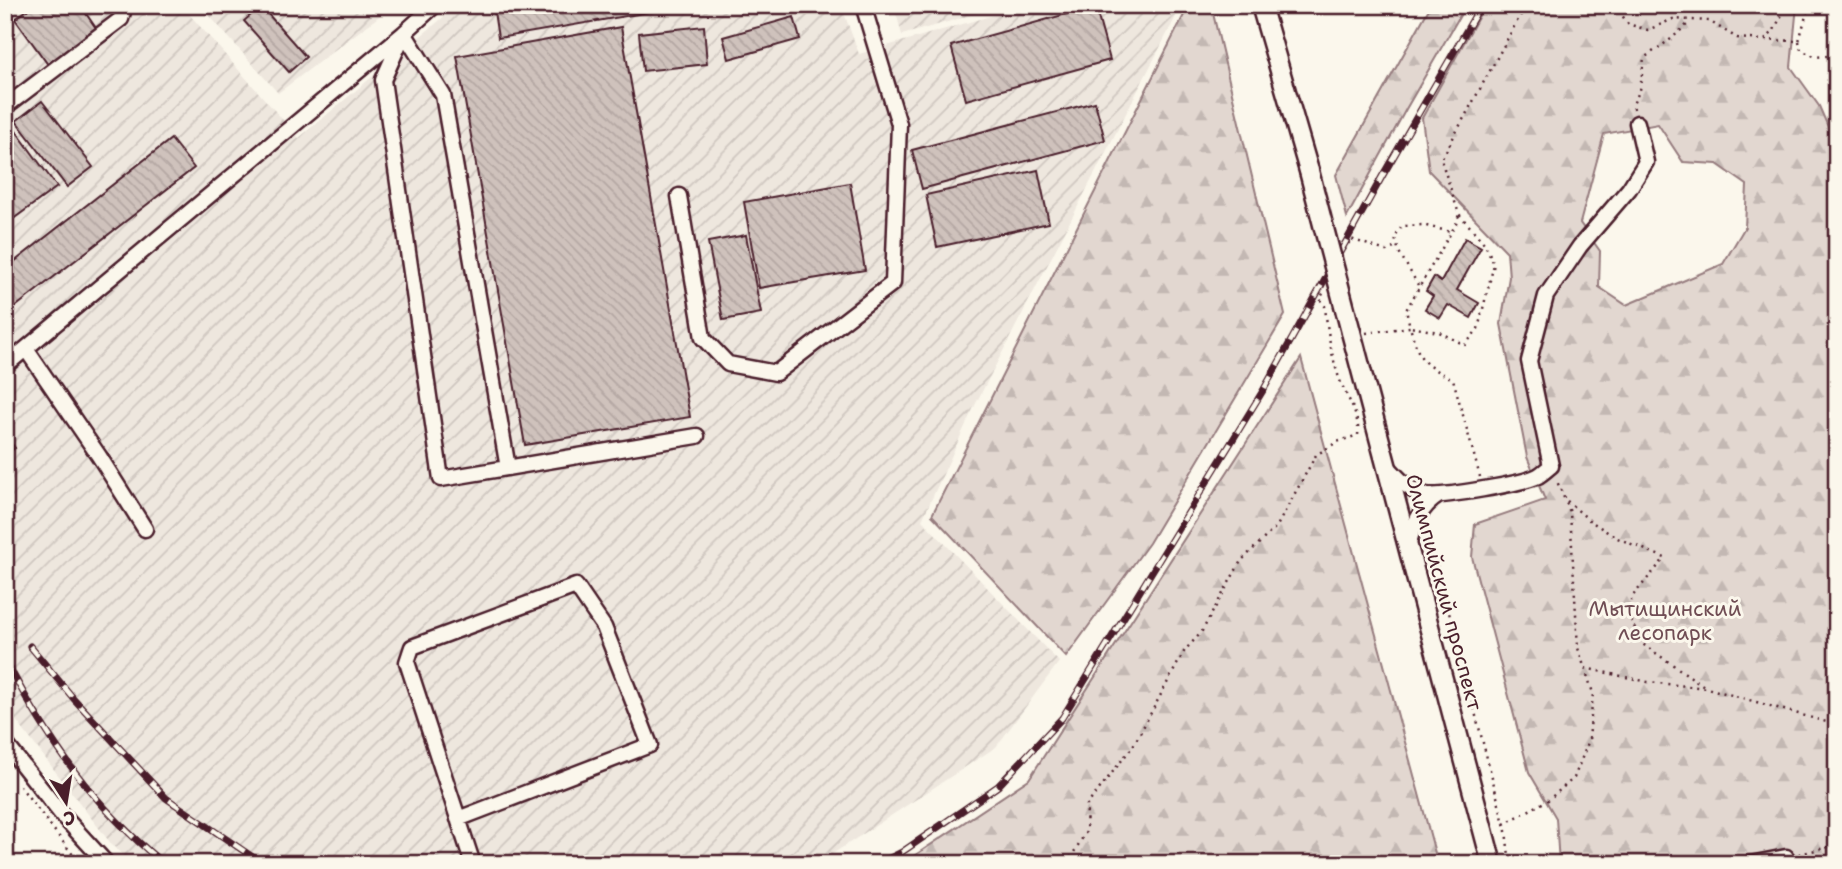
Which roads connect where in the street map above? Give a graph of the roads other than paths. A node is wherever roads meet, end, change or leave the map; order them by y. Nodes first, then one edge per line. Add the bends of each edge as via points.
1 (125, 5) edge
2 (435, 5) edge
3 (863, 5) edge
4 (1261, 5) edge
5 (404, 33) junction
6 (5, 107) edge
7 (1637, 123) road end
8 (679, 196) dead end
9 (26, 349) junction
10 (5, 366) edge
11 (697, 436) dead end
12 (1387, 466) junction
13 (508, 468) junction
14 (1438, 496) junction
15 (145, 529) dead end
16 (1408, 548) junction
17 (5, 743) edge
18 (458, 819) junction
19 (1788, 861) edge
20 (107, 864) edge
21 (470, 864) edge
22 (1492, 864) edge
23 (1749, 864) edge

1 - 6 street via 121,19
2 - 5 street
3 - 8 street via 900,124 894,283 776,373 727,364 703,338
4 - 12 main road, Олимпийский проспект, bridge via 1357,329
5 - 9 street
5 - 13 street via 443,95
5 - 13 street via 383,80 441,479
7 - 14 street via 1646,162 1546,296 1529,361 1551,466 1539,476 1513,483
9 - 10 street
9 - 15 street
11 - 13 street
12 - 14 street via 1413,490
12 - 16 main road, Олимпийский проспект
14 - 16 street via 1418,516
16 - 22 main road, Олимпийский проспект
17 - 20 street
18 - 18 street via 407,662 412,647 576,586 604,627 650,745
18 - 21 street
19 - 23 street

